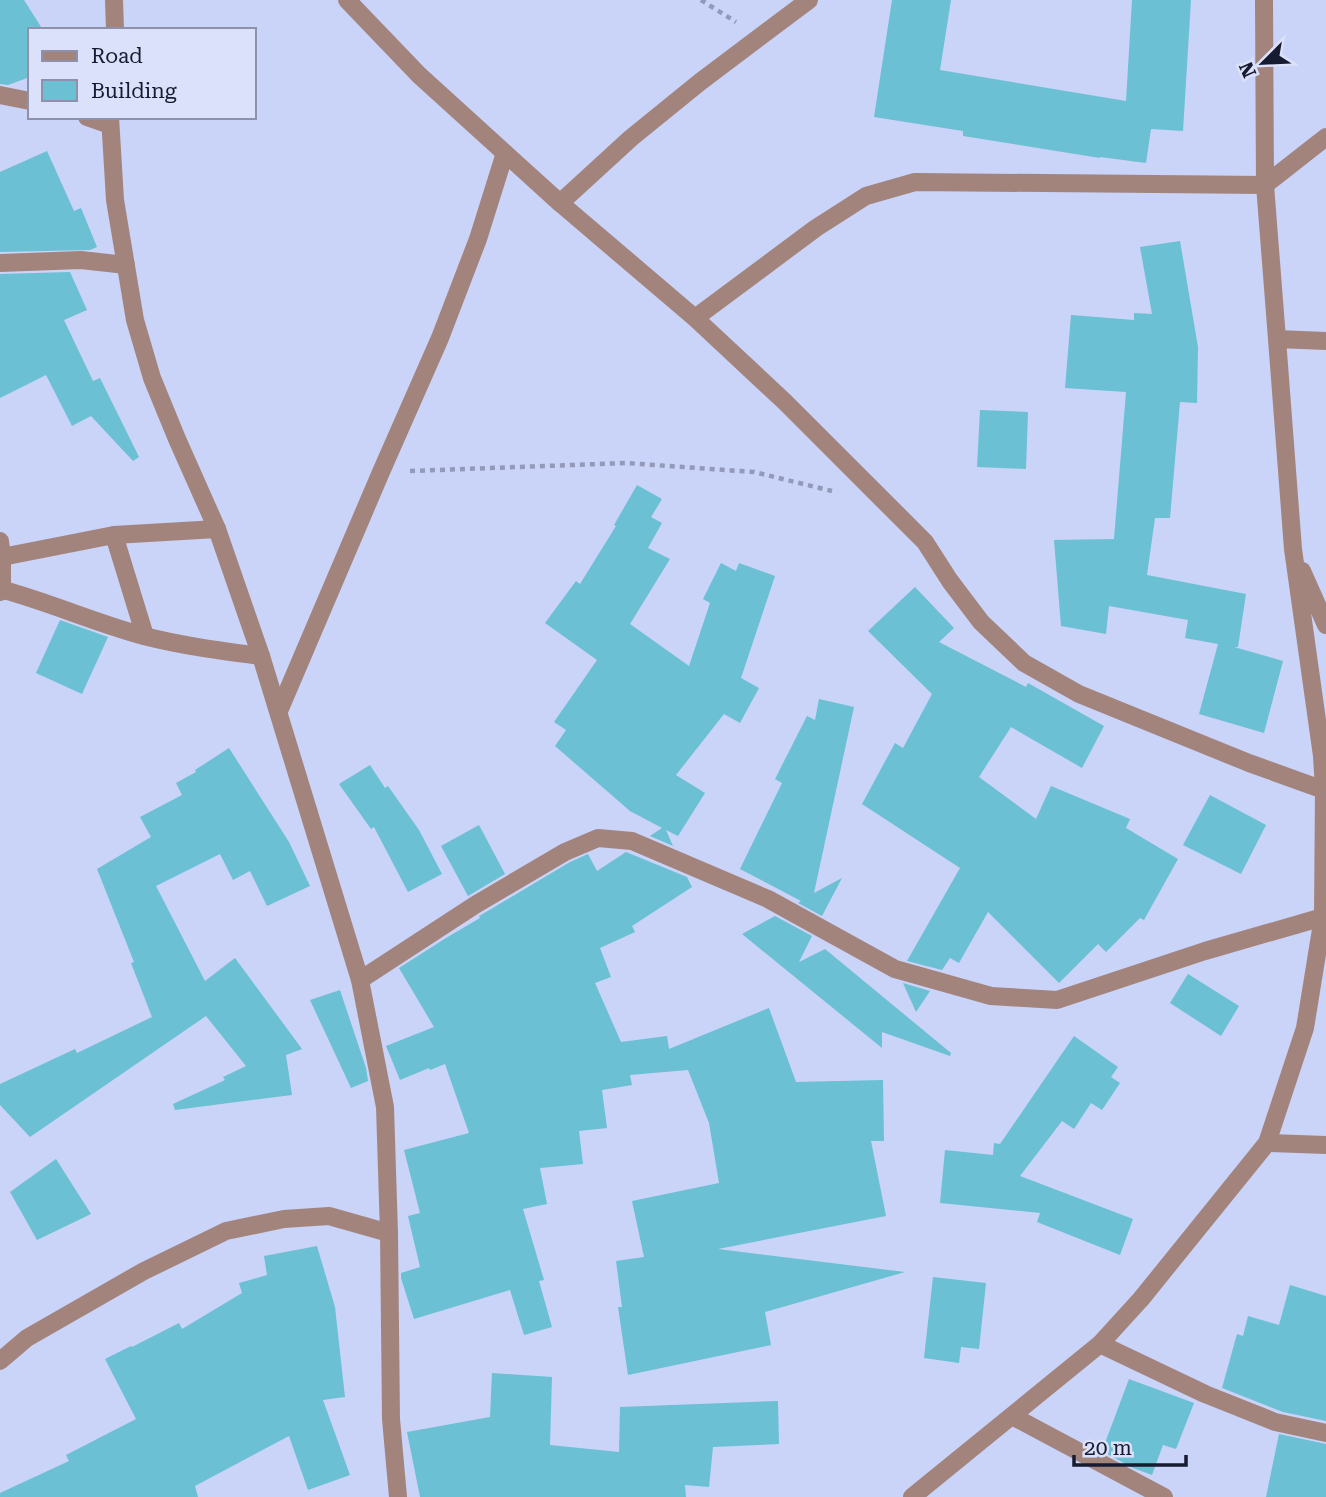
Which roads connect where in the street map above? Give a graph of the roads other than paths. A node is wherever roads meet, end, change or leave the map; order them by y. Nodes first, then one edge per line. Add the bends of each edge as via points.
1 (114, 0) edge
2 (347, 0) edge
3 (809, 0) edge
4 (1264, 0) edge
5 (116, 28) edge
6 (0, 95) edge
7 (28, 101) edge
8 (110, 121) edge
9 (1326, 137) edge
10 (505, 153) junction
11 (1265, 185) junction
12 (560, 203) junction
13 (0, 262) edge
14 (126, 265) junction
15 (695, 318) junction
16 (1276, 340) junction
17 (1326, 341) edge
18 (216, 529) junction
19 (114, 535) junction
20 (1, 549) edge
21 (1293, 549) junction
22 (1, 590) edge
23 (1326, 625) edge
24 (145, 636) junction
25 (261, 656) junction
26 (279, 711) junction
27 (1324, 755) edge
28 (1324, 790) junction
29 (1323, 917) junction
30 (360, 980) junction
31 (1267, 1143) junction
32 (1326, 1145) edge
33 (389, 1234) junction
34 (1100, 1344) junction
35 (0, 1361) edge
36 (1012, 1416) junction
37 (1326, 1433) edge
38 (398, 1497) edge
39 (912, 1497) edge
40 (1164, 1497) edge

1 - 5 street
2 - 10 street via 419,75
3 - 12 street via 631,138
4 - 11 street
6 - 7 street
8 - 14 street
9 - 11 street
10 - 12 street
10 - 26 street via 440,338
11 - 15 street via 915,182 866,196
11 - 16 street
12 - 15 street
13 - 14 street via 81,260
14 - 18 street via 135,320 152,378
15 - 28 street via 925,542 981,622 1024,663 1079,694
16 - 17 street
16 - 21 street
18 - 19 street
18 - 25 street
19 - 20 street
19 - 24 street
20 - 22 street
21 - 23 street
21 - 27 street
22 - 24 street
24 - 25 street
25 - 26 street
26 - 30 street
27 - 28 street
28 - 29 street
29 - 30 street via 1057,1000 991,996 894,969 768,899 632,841 598,838 475,905
29 - 31 street via 1305,1028
30 - 33 street via 385,1107
31 - 32 street
31 - 34 street
33 - 35 street via 330,1216 284,1219 226,1231 144,1271 27,1338
33 - 38 street via 391,1419
34 - 36 street
34 - 37 street via 1275,1422
36 - 39 street
36 - 40 street

